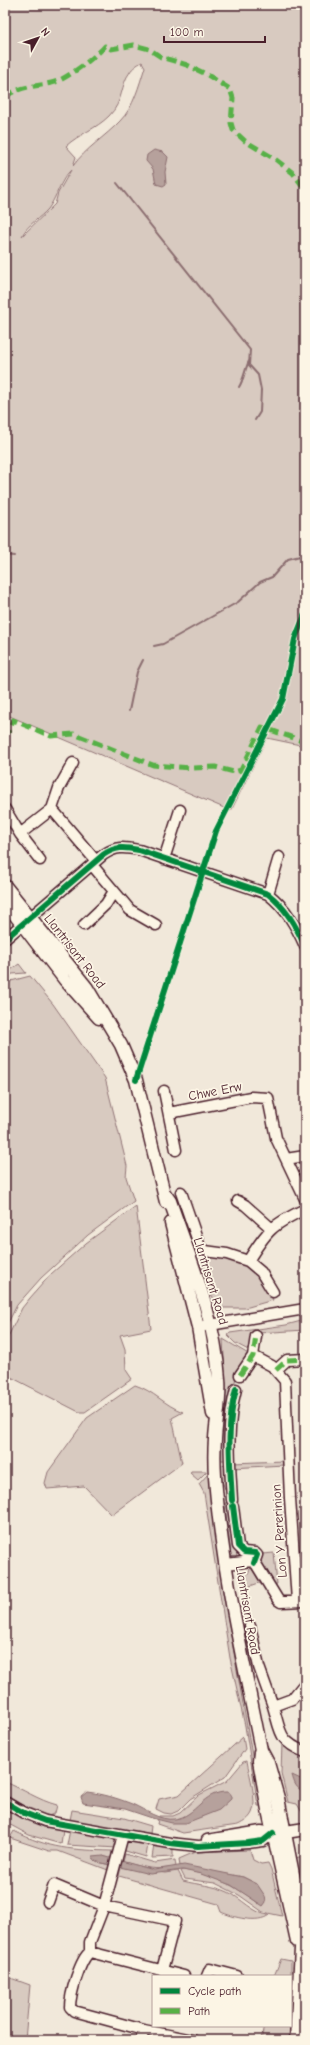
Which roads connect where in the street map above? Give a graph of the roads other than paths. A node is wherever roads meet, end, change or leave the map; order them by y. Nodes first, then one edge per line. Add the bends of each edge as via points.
1 (72, 763) dead end
2 (5, 809) edge
3 (52, 809) junction
4 (180, 810) dead end
5 (20, 834) junction
6 (279, 857) dead end
7 (164, 858) junction
8 (40, 860) dead end
9 (94, 863) junction
10 (5, 886) edge
11 (114, 892) junction
12 (268, 894) junction
13 (5, 902) edge
14 (31, 917) junction
15 (22, 925) junction
16 (84, 925) dead end
17 (156, 925) dead end
18 (5, 939) edge
19 (305, 946) edge
20 (117, 1038) junction
21 (164, 1090) dead end
22 (169, 1113) junction
23 (176, 1150) dead end
24 (305, 1156) edge
25 (286, 1159) junction
26 (181, 1192) dead end
27 (165, 1194) junction
28 (305, 1199) edge
29 (238, 1201) dead end
30 (305, 1209) edge
31 (270, 1228) junction
32 (248, 1261) junction
33 (273, 1292) dead end
34 (305, 1309) edge
35 (211, 1325) junction
36 (198, 1327) junction
37 (256, 1336) dead end
38 (254, 1356) junction
39 (305, 1360) edge
40 (276, 1370) junction
41 (240, 1375) dead end
42 (236, 1389) dead end
43 (216, 1426) junction
44 (218, 1496) junction
45 (232, 1500) junction
46 (254, 1562) junction
47 (226, 1564) junction
48 (301, 1601) edge
49 (250, 1626) dead end
50 (305, 1683) edge
51 (273, 1706) junction
52 (305, 1752) edge
53 (5, 1802) edge
54 (305, 1829) edge
55 (279, 1833) junction
56 (123, 1835) junction
57 (48, 1902) dead end
58 (104, 1906) junction
59 (303, 1907) edge
60 (90, 1952) junction
61 (300, 1959) junction
62 (162, 1970) junction
63 (180, 1975) edge
64 (207, 1975) edge
65 (233, 1975) edge
66 (144, 2030) junction
67 (141, 2040) edge
68 (193, 2040) edge
69 (296, 2040) edge

1 - 3 street
2 - 5 street
3 - 5 street
3 - 9 street
4 - 7 street
5 - 8 street
6 - 12 street
7 - 9 street via 120,847 112,849
7 - 12 street
9 - 11 street
9 - 14 street
10 - 14 main road, Llantrisant Road
11 - 16 street via 106,904
11 - 17 street via 130,910
12 - 19 street via 287,912
13 - 15 main road, Llantrisant Road
14 - 15 street
14 - 20 main road, Llantrisant Road via 87,988
15 - 18 street
15 - 20 main road, Llantrisant Road via 65,980
20 - 27 main road, Llantrisant Road via 136,1080
21 - 22 street
22 - 23 street
22 - 25 street, Chwe Erw via 251,1097 268,1098 276,1138
24 - 25 street
25 - 28 street
26 - 32 street via 200,1247 205,1252 227,1254
27 - 35 main road, Llantrisant Road via 170,1201 194,1268
27 - 36 main road, Llantrisant Road
29 - 31 street
30 - 31 street
31 - 32 street
32 - 33 street via 261,1272
34 - 35 street
35 - 36 street
35 - 43 main road, Llantrisant Road via 219,1378
36 - 43 main road, Llantrisant Road
37 - 38 street
38 - 40 street
38 - 41 street
39 - 40 street via 287,1360
40 - 48 street, Lon Y Pererinion via 285,1381 288,1459
42 - 45 street via 229,1424
43 - 44 main road, Llantrisant Road via 214,1454
44 - 45 street
44 - 47 main road, Llantrisant Road
45 - 46 street via 238,1546 244,1552 255,1553 257,1556
46 - 47 street
46 - 48 street via 278,1600
47 - 55 main road, Llantrisant Road via 236,1633 261,1750 268,1762
49 - 51 street via 259,1667
50 - 51 street via 292,1699
51 - 52 street via 284,1740 290,1746
53 - 56 street via 45,1821
54 - 55 main road
55 - 56 street via 261,1830 187,1844 170,1844
55 - 59 main road, Llantrisant Road
55 - 61 main road, Llantrisant Road
56 - 58 street
57 - 58 street via 54,1885
58 - 60 street via 90,1942
58 - 62 street via 175,1921
59 - 61 main road, Llantrisant Road
60 - 62 street
60 - 66 street via 84,1958 70,2006 78,2014
61 - 69 main road, Llantrisant Road
62 - 63 street
64 - 65 street via 210,1969
66 - 67 street
66 - 68 street

